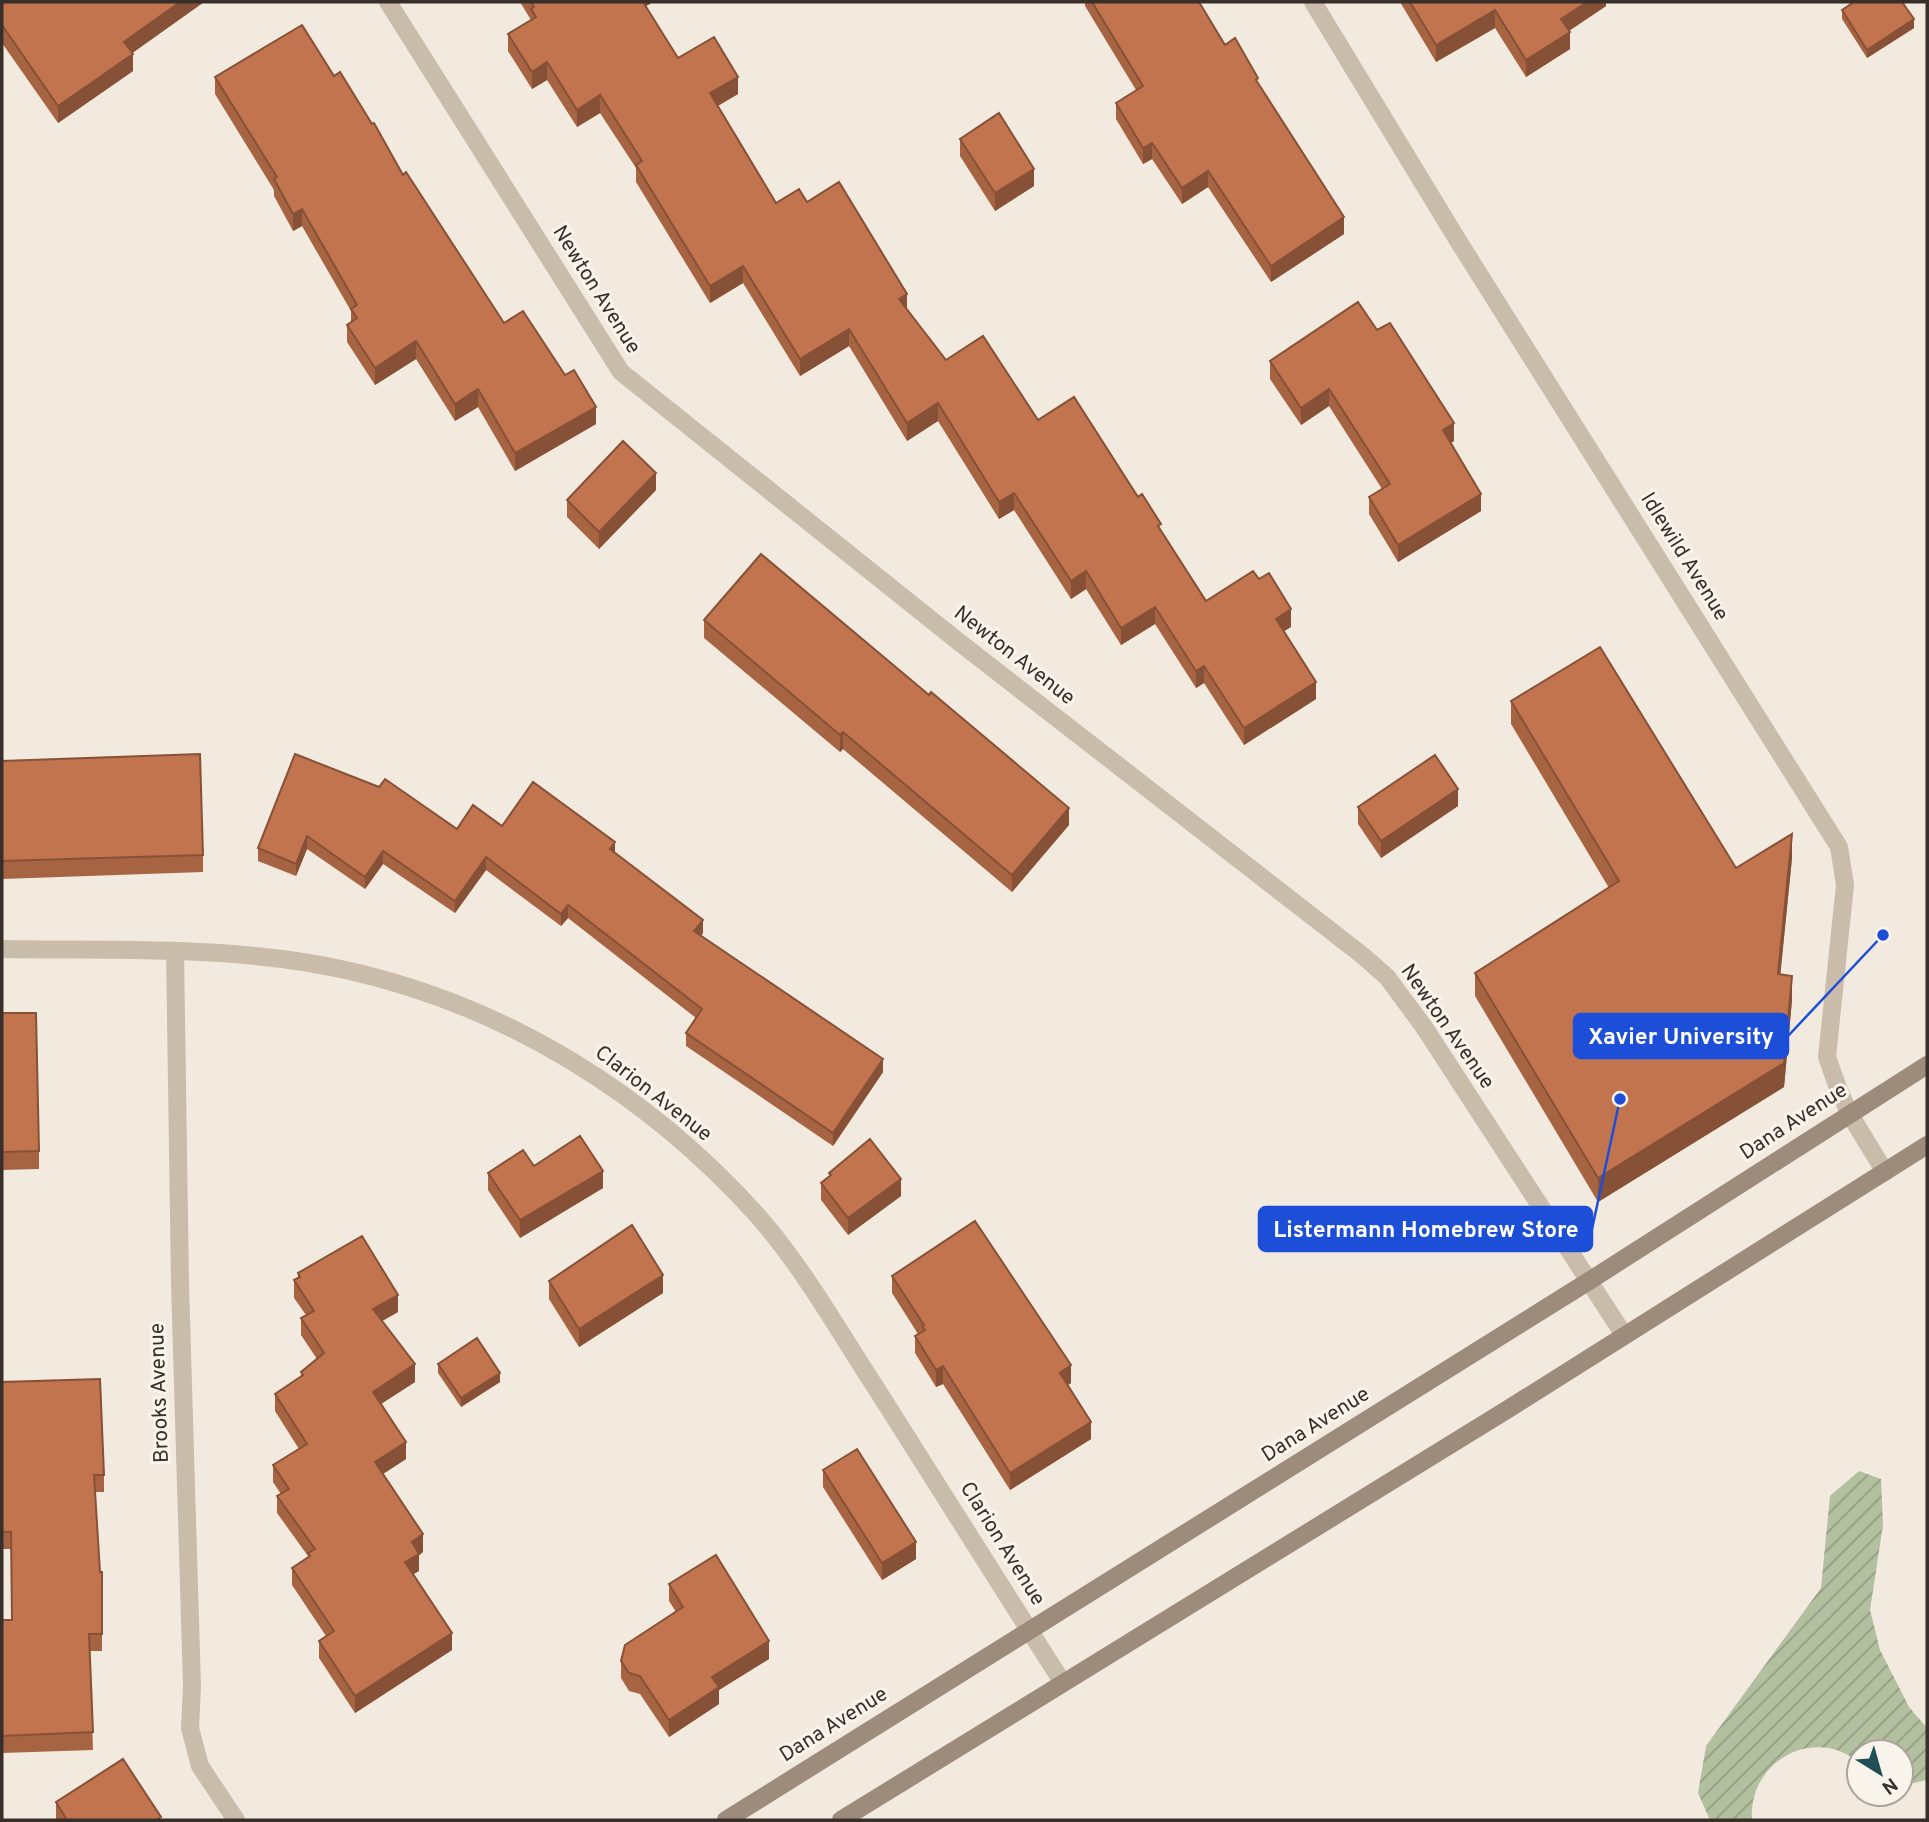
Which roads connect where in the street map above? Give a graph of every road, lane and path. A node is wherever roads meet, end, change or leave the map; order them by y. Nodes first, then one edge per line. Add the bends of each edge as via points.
1 (388, 2) edge
2 (1313, 2) edge
3 (2, 949) edge
4 (175, 951) junction
5 (1927, 1065) edge
6 (1849, 1113) junction
7 (1927, 1145) edge
8 (1885, 1172) junction
9 (1589, 1281) junction
10 (1624, 1335) junction
11 (1029, 1630) junction
12 (1063, 1683) junction
13 (236, 1820) edge
14 (726, 1820) edge
15 (841, 1820) edge

1 - 9 street, Newton Avenue via 621,372 1387,977
2 - 6 street, Idlewild Avenue via 1839,847 1845,885 1827,1057
3 - 4 street, Clarion Avenue
4 - 11 street, Clarion Avenue via 263,956 350,971 435,995 515,1029 592,1072 681,1139 758,1216 811,1287
4 - 13 street, Brooks Avenue via 190,1728 200,1766
5 - 6 street, Dana Avenue
6 - 8 street, Idlewild Avenue
6 - 9 street, Dana Avenue
7 - 8 street
8 - 10 street
9 - 10 street, Newton Avenue
9 - 11 street, Dana Avenue
10 - 12 street
11 - 12 street, Clarion Avenue
11 - 14 street, Dana Avenue
12 - 15 street

